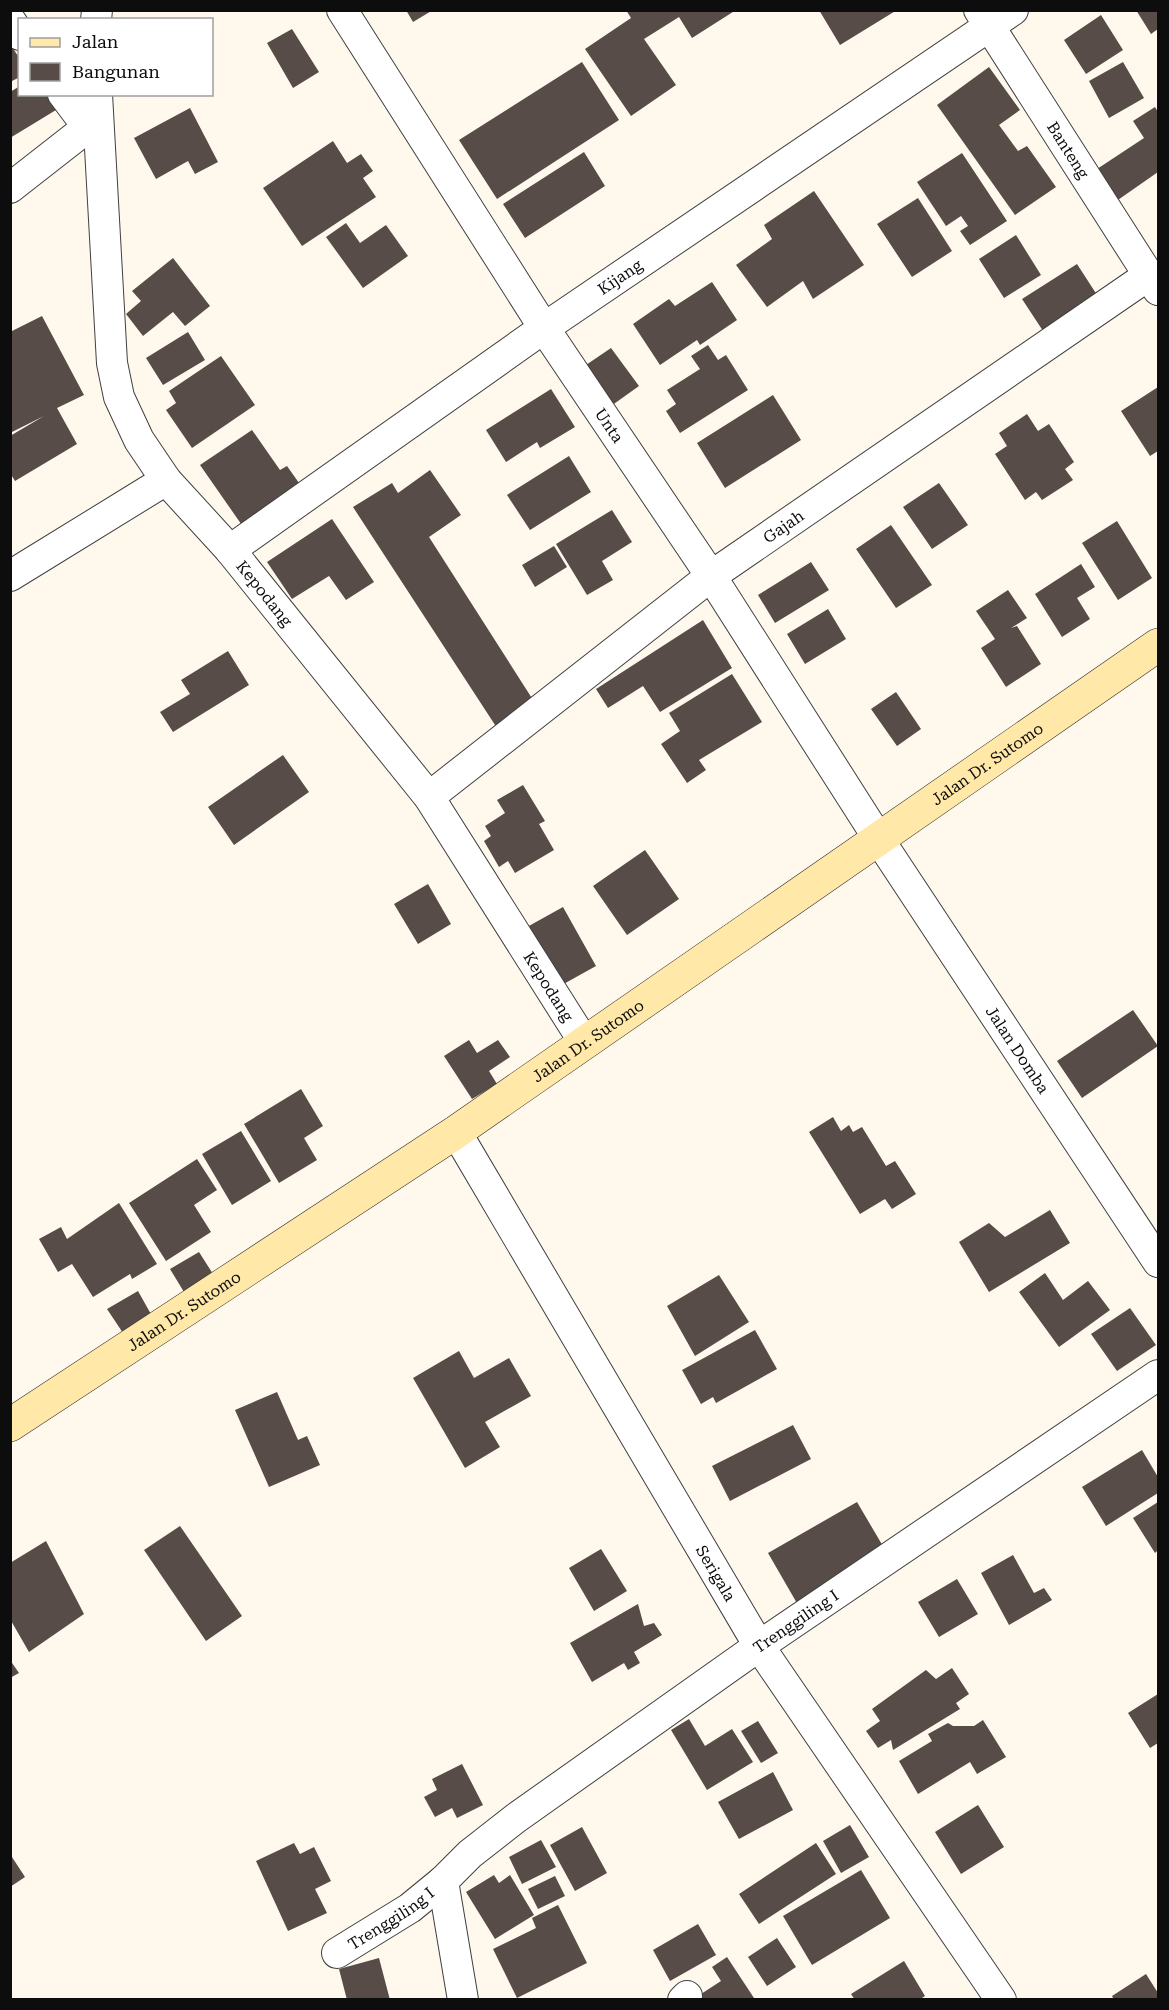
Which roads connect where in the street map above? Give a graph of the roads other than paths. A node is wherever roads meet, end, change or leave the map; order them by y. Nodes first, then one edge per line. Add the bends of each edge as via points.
1 (342, 10) edge
2 (994, 16) edge
3 (65, 96) edge
4 (97, 96) edge
5 (94, 134) junction
6 (10, 188) edge
7 (1154, 283) edge
8 (544, 328) junction
9 (166, 480) junction
10 (230, 550) junction
11 (10, 576) edge
12 (711, 576) junction
13 (1158, 645) edge
14 (429, 797) junction
15 (878, 838) junction
16 (584, 1042) junction
17 (456, 1132) junction
18 (1158, 1262) edge
19 (1158, 1375) edge
20 (10, 1425) edge
21 (759, 1646) junction
22 (443, 1881) junction
23 (337, 1953) dead end
24 (463, 2000) edge
25 (1001, 2000) edge

1 - 8 street, Unta
2 - 7 street, Banteng
2 - 8 street, Kijang
3 - 5 street
4 - 5 street, Kepodang
5 - 6 street
5 - 9 street, Kepodang via 112,363 120,397 139,440
7 - 12 street, Gajah
8 - 10 street, Kijang
8 - 12 street, Unta
9 - 10 street, Kepodang
9 - 11 street
10 - 14 street, Kepodang
12 - 14 street, Gajah
12 - 15 street, Unta
13 - 15 street, Jalan Dr. Sutomo
14 - 16 street, Kepodang
15 - 16 street, Jalan Dr. Sutomo
15 - 18 street, Jalan Domba
16 - 17 street, Jalan Dr. Sutomo
17 - 20 street, Jalan Dr. Sutomo
17 - 21 street, Serigala
19 - 21 street, Trenggiling I
21 - 22 street, Trenggiling I via 516,1818
21 - 25 street, Serigala
22 - 23 street, Trenggiling I via 410,1908
22 - 24 street, Trenggiling I

